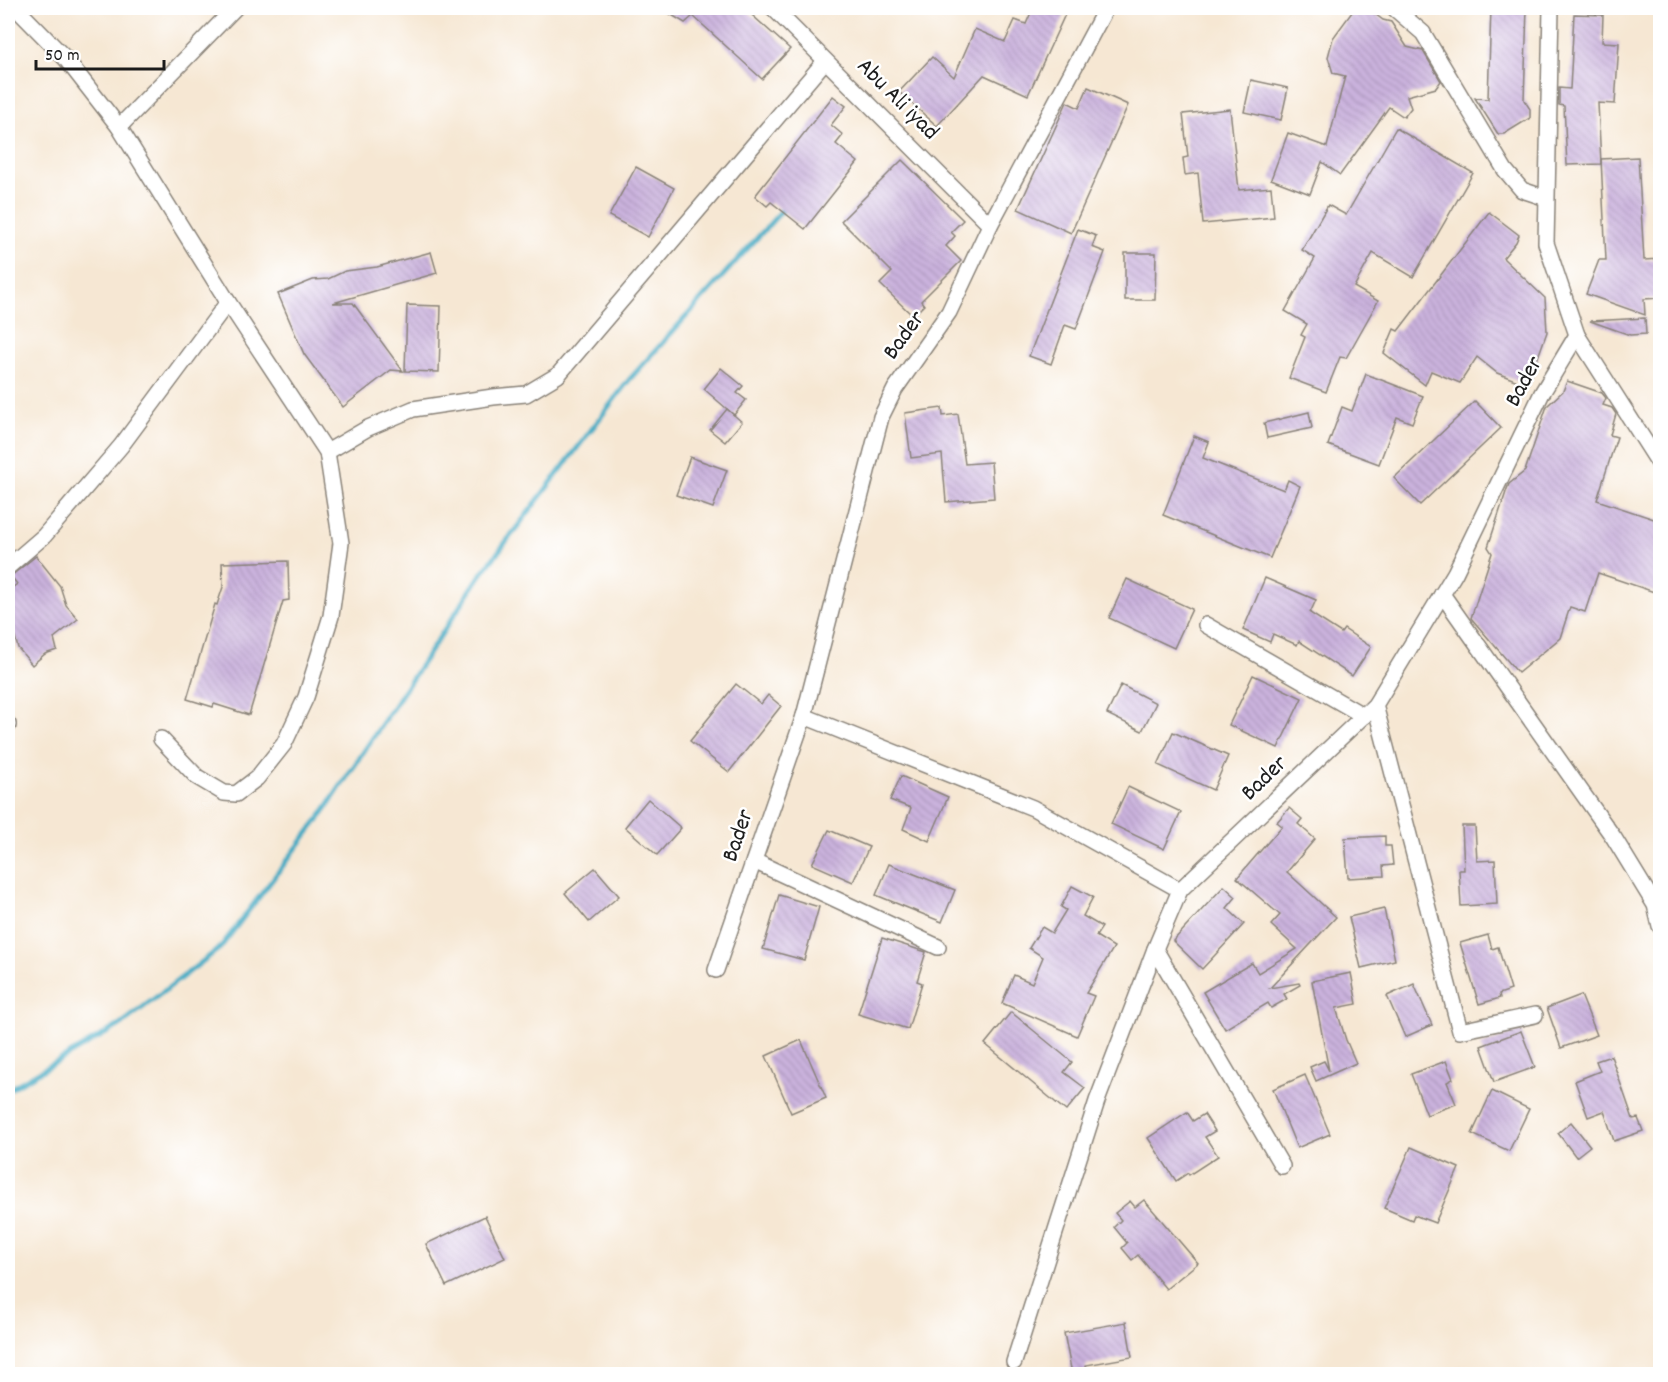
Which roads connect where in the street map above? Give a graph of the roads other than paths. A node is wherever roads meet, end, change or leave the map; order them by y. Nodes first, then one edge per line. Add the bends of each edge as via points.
1 (16, 8) edge
2 (235, 8) edge
3 (772, 8) edge
4 (1106, 8) edge
5 (1394, 8) edge
6 (1551, 8) edge
7 (825, 61) junction
8 (119, 127) junction
9 (1546, 198) junction
10 (990, 225) junction
11 (228, 302) junction
12 (1577, 335) junction
13 (327, 452) junction
14 (1660, 465) edge
15 (8, 567) edge
16 (1442, 594) junction
17 (1206, 626) dead end
18 (1369, 710) junction
19 (804, 716) junction
20 (161, 739) dead end
21 (754, 861) junction
22 (1180, 890) junction
23 (1660, 926) edge
24 (938, 947) dead end
25 (1155, 949) junction
26 (716, 970) dead end
27 (1535, 1015) dead end
28 (1282, 1166) dead end
29 (1014, 1362) dead end

1 - 8 street via 66,59
2 - 8 street
3 - 7 street, Abu Ali iyad
4 - 10 street, Bader
5 - 9 street via 1423,33 1505,170 1522,190
6 - 9 street
7 - 10 street, Abu Ali iyad
7 - 13 street via 558,375 526,394 413,409 368,428
8 - 11 street
9 - 12 street via 1546,243
10 - 19 street, Bader via 950,312 895,389 881,417
11 - 13 street
11 - 15 street via 121,446 44,536
12 - 14 street
12 - 16 street, Bader via 1542,393
13 - 20 street via 341,543 331,616 306,697 284,744 256,778 236,794 224,793 197,777
16 - 18 street, Bader
16 - 23 street via 1614,838 1655,905
17 - 18 street
18 - 22 street, Bader
18 - 27 street via 1460,1031
19 - 21 street, Bader
19 - 22 street via 1033,808
21 - 24 street
21 - 26 street, Bader
22 - 25 street
25 - 28 street
25 - 29 street via 1097,1101

